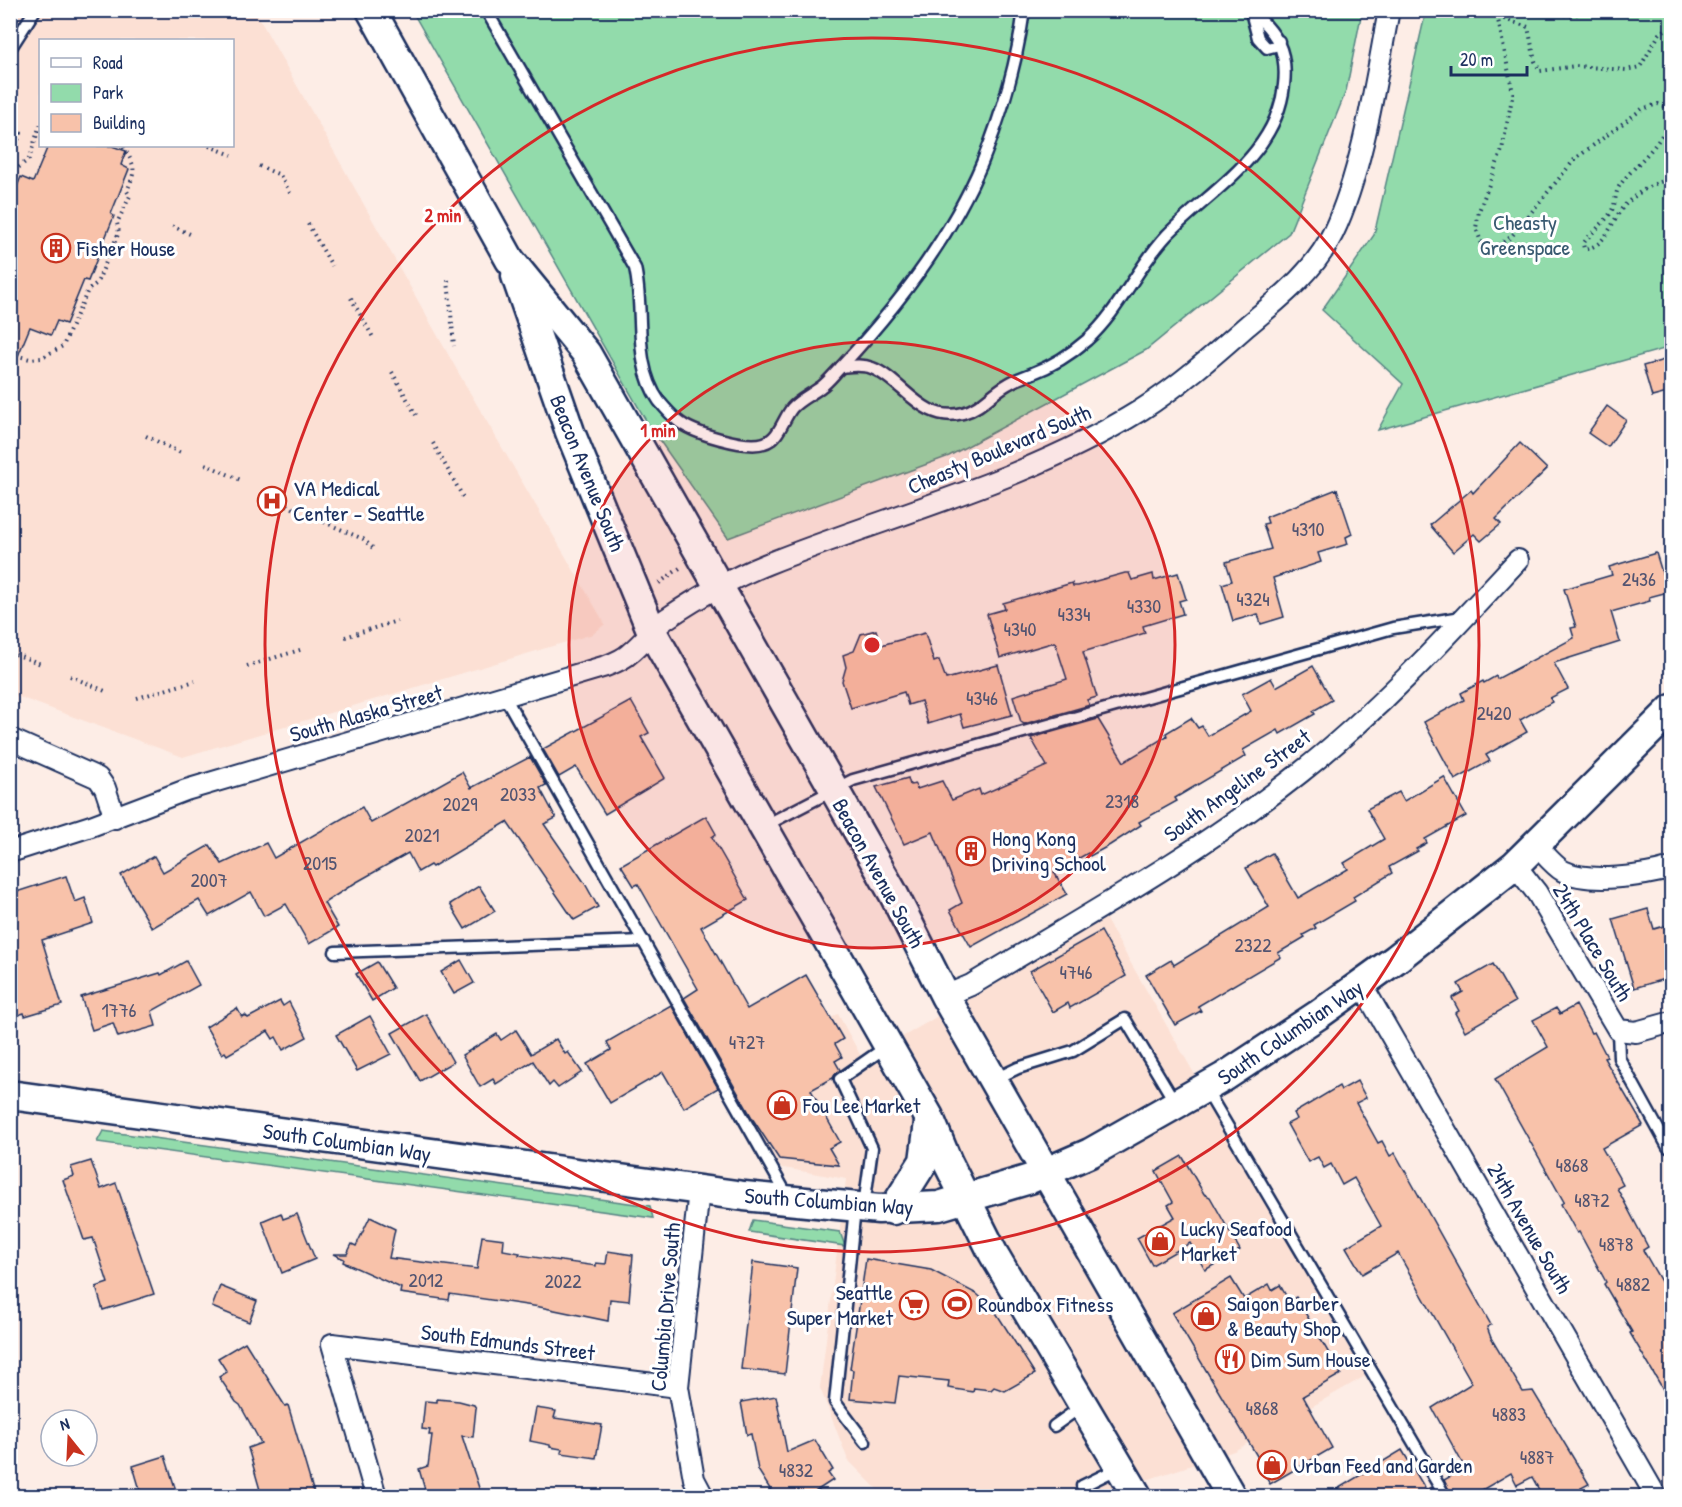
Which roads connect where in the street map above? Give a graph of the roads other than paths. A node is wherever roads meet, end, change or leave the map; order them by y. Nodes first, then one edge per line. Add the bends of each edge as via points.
1 (35, 10) edge
2 (370, 10) edge
3 (486, 10) edge
4 (1024, 10) edge
5 (1389, 10) edge
6 (1251, 11) edge
7 (1279, 41) junction
8 (10, 49) edge
9 (510, 260) junction
10 (841, 367) junction
11 (1518, 560) dead end
12 (718, 588) junction
13 (1469, 615) junction
14 (652, 632) junction
15 (505, 697) junction
16 (1671, 709) edge
17 (10, 739) edge
18 (834, 789) junction
19 (115, 818) junction
20 (763, 827) junction
21 (1536, 845) junction
22 (10, 852) edge
23 (1515, 865) junction
24 (1671, 868) edge
25 (644, 941) junction
26 (335, 952) dead end
27 (1362, 985) junction
28 (945, 996) junction
29 (1671, 1022) edge
30 (1627, 1031) junction
31 (889, 1045) junction
32 (993, 1080) junction
33 (1205, 1088) junction
34 (10, 1095) edge
35 (1177, 1105) junction
36 (929, 1117) junction
37 (1668, 1147) dead end
38 (1047, 1172) junction
39 (699, 1190) junction
40 (966, 1199) junction
41 (789, 1200) junction
42 (859, 1208) junction
43 (892, 1210) junction
44 (678, 1387) junction
45 (1084, 1404) junction
46 (1054, 1426) dead end
47 (866, 1442) dead end
48 (1120, 1468) junction
49 (1082, 1486) dead end
50 (376, 1497) edge
51 (703, 1497) edge
52 (1137, 1497) edge
53 (1232, 1497) edge
54 (1444, 1497) edge
55 (1656, 1497) edge

1 - 8 lane
2 - 9 main road, Beacon Avenue South
3 - 10 lane via 635,268 648,381 659,401 679,422 731,441 765,443 777,434 793,407 823,386
4 - 10 lane via 1018,59 982,164 944,238
5 - 12 street, Cheasty Boulevard South via 1369,114 1346,201 1332,235 1283,295 1199,367 1142,409 1055,456 766,564
6 - 7 lane
6 - 7 lane via 1262,45 1267,48
7 - 10 lane via 1285,75 1269,135 1249,160 1167,235 1088,339 1061,359 1006,385 976,408 960,414 929,409 872,368
9 - 12 main road, Beacon Avenue South via 586,353
9 - 14 main road, Beacon Avenue South via 570,432
11 - 13 street, South Angeline Street
12 - 14 street, South Alaska Street via 663,621
12 - 18 main road, Beacon Avenue South
13 - 18 lane via 1393,628
13 - 28 street, South Angeline Street via 1366,714 1251,810 1194,850 992,973
14 - 15 street, South Alaska Street via 628,656 606,666
14 - 20 main road, Beacon Avenue South
15 - 19 street, South Alaska Street via 186,790
15 - 25 lane
16 - 21 main road, South Columbian Way
17 - 19 street via 98,778
18 - 20 lane
18 - 28 main road, Beacon Avenue South
19 - 22 street, South Alaska Street
20 - 31 main road, Beacon Avenue South
21 - 23 main road, South Columbian Way
21 - 24 street via 1562,870 1575,874 1630,875
23 - 27 main road, South Columbian Way
23 - 30 street, 24th Place South via 1537,892
25 - 26 lane
25 - 41 lane
27 - 33 main road, South Columbian Way
27 - 55 street, 24th Avenue South
28 - 32 main road, Beacon Avenue South
29 - 30 street
30 - 37 lane via 1619,1058
31 - 36 main road, Beacon Avenue South
31 - 42 lane via 840,1079 872,1148
32 - 35 lane via 1073,1051 1125,1019
32 - 38 main road, Beacon Avenue South
33 - 35 main road, South Columbian Way
33 - 54 lane
34 - 39 main road, South Columbian Way
35 - 38 main road, South Columbian Way
36 - 40 main road, Beacon Avenue South
36 - 43 main road via 924,1161
38 - 40 main road, South Columbian Way
38 - 53 main road, Beacon Avenue South
39 - 41 main road, South Columbian Way
39 - 44 street, Columbia Drive South
40 - 43 main road, South Columbian Way
40 - 45 main road, Beacon Avenue South via 993,1252
41 - 42 main road, South Columbian Way
42 - 43 main road, South Columbian Way
42 - 47 lane via 836,1402
44 - 50 street, South Edmunds Street via 332,1344
44 - 51 street, Columbia Drive South via 694,1479
45 - 46 lane
45 - 48 main road, Beacon Avenue South
48 - 49 lane
48 - 52 main road, Beacon Avenue South

